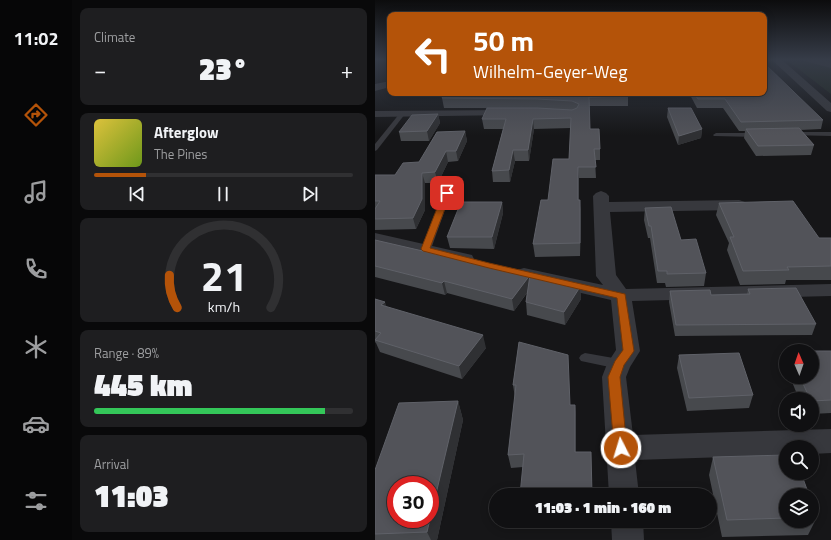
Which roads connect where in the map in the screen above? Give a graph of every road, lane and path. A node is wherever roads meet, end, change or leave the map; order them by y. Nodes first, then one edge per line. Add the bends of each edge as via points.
1 (803, 84) edge
2 (387, 85) edge
3 (375, 88) edge
4 (831, 109) edge
5 (524, 113) edge
6 (375, 114) edge
7 (402, 114) junction
8 (780, 134) edge
9 (831, 134) edge
10 (764, 135) edge
11 (716, 136) dead end
12 (375, 149) edge
13 (447, 193) dead end
14 (739, 205) edge
15 (375, 238) edge
16 (426, 249) junction
17 (481, 264) edge
18 (504, 269) edge
19 (831, 290) edge
20 (621, 296) junction
21 (585, 358) dead end
22 (619, 364) junction
23 (831, 441) edge
24 (621, 448) junction
25 (624, 488) edge
26 (627, 528) edge
27 (628, 540) edge

1 - 4 street
2 - 3 street
5 - 7 street via 477,111
6 - 7 street
7 - 12 lane
8 - 9 lane
10 - 11 lane
13 - 16 lane
14 - 20 street via 602,201 605,276
15 - 16 street
16 - 17 street
18 - 20 street
19 - 20 street
20 - 22 street via 628,351
21 - 22 lane
22 - 24 street via 614,377
23 - 24 street
24 - 25 street
26 - 27 street

